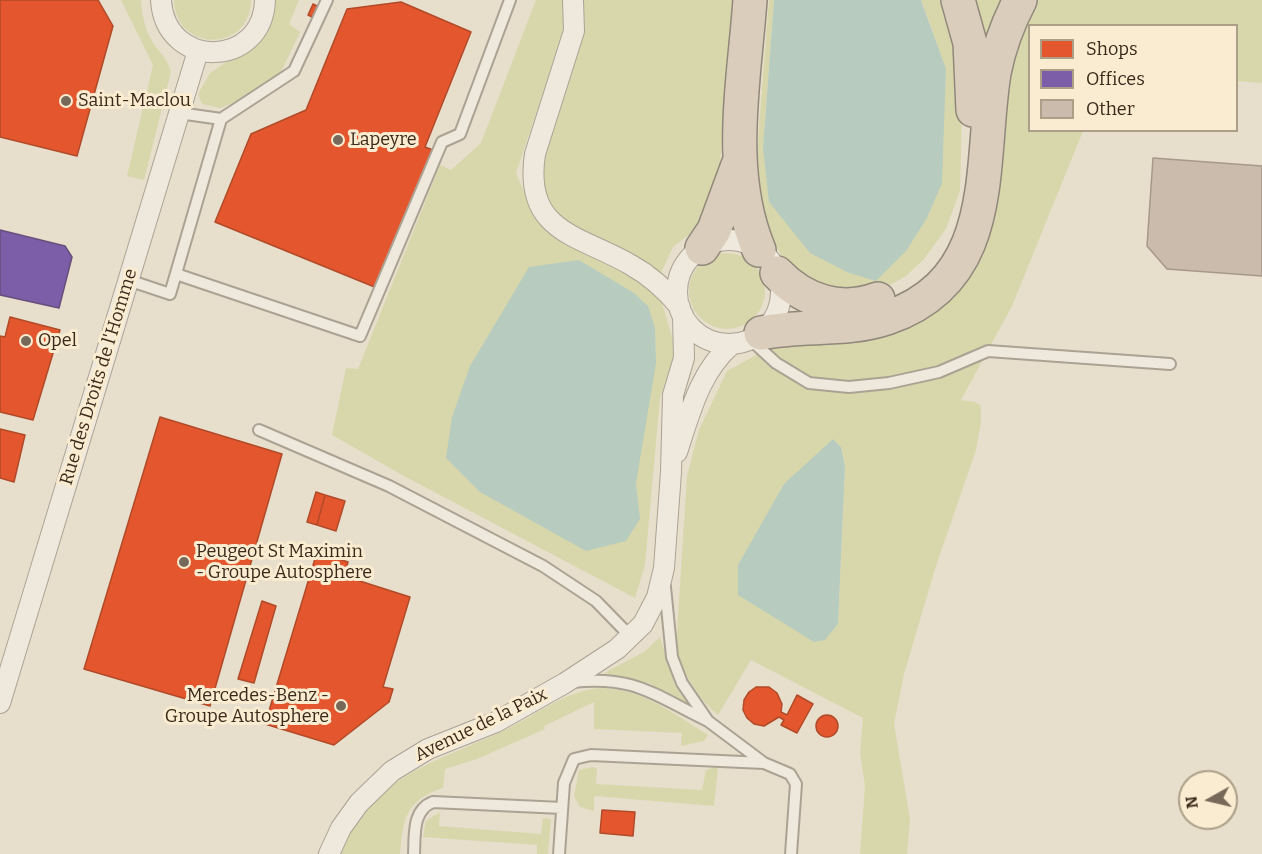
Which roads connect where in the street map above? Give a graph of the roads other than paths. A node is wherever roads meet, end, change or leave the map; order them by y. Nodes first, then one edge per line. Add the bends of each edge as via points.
1 (161, 0) edge
2 (265, 0) edge
3 (327, 0) edge
4 (510, 0) edge
5 (573, 0) edge
6 (750, 0) edge
7 (958, 0) edge
8 (1020, 0) edge
9 (198, 51) junction
10 (179, 113) junction
11 (221, 119) junction
12 (738, 163) junction
13 (702, 248) junction
14 (768, 262) junction
15 (176, 274) junction
16 (128, 280) junction
17 (681, 311) junction
18 (748, 338) junction
19 (1170, 364) dead end
20 (259, 430) dead end
21 (671, 472) junction
22 (664, 568) junction
23 (631, 637) junction
24 (566, 683) junction
25 (0, 703) edge
26 (708, 721) junction
27 (764, 763) junction
28 (562, 808) junction
29 (329, 854) edge
30 (414, 854) edge
31 (558, 854) edge
32 (791, 854) edge

1 - 9 street via 171,32
2 - 9 street via 259,24 242,44 224,52
3 - 11 lane via 294,70
4 - 15 lane via 460,134 442,142 360,336
5 - 17 street via 574,30 535,154 532,175 538,197 547,216 561,230 649,275
6 - 12 highway
7 - 14 highway via 967,26 972,62 970,160 965,204 946,247 908,284 860,304 838,305 812,299 792,289
8 - 18 highway via 1003,38 995,70 980,216 952,270 924,298 887,318 854,326 795,327
9 - 10 street, Rue des Droits de l'Homme
10 - 11 lane
10 - 16 street, Rue des Droits de l'Homme
11 - 15 lane
12 - 13 highway via 714,230
12 - 14 highway via 747,215
13 - 14 street via 730,240 745,243
13 - 17 street via 690,257 680,277
14 - 18 street via 780,288 778,309
15 - 16 lane via 170,294
16 - 25 street, Rue des Droits de l'Homme
17 - 18 street via 700,335 718,343
17 - 21 street, Avenue de la Paix via 684,358 673,395
18 - 19 lane via 776,363 810,382 849,387 939,372 988,351
18 - 21 street, Avenue de la Paix via 714,362 699,388
20 - 23 lane via 389,486 543,566 596,601
21 - 22 street, Avenue de la Paix
22 - 23 street, Avenue de la Paix via 657,597
22 - 26 lane via 672,657 681,682
23 - 24 street, Avenue de la Paix
24 - 26 lane via 612,680 636,685
24 - 29 street, Avenue de la Paix via 496,722 428,749 392,771 358,803
26 - 27 lane
27 - 28 lane via 582,756 574,759 566,774
27 - 32 lane via 790,774 796,784
28 - 30 lane via 426,804 417,816
28 - 31 lane

